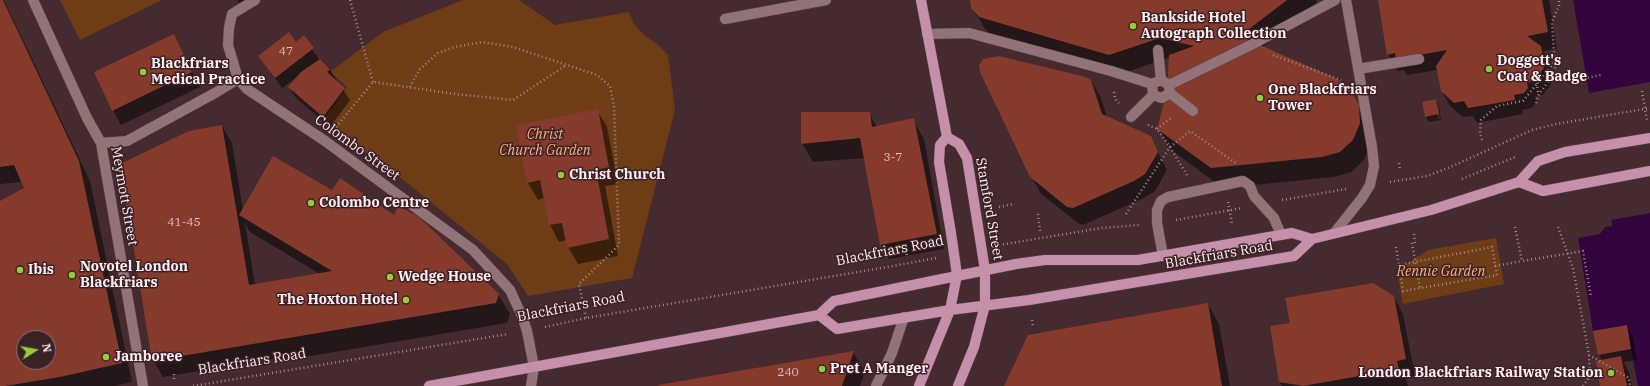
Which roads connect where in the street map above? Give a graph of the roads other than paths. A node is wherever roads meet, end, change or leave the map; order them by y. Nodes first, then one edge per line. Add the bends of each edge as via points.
1 (33, 0) edge
2 (255, 0) edge
3 (826, 0) edge
4 (921, 0) edge
5 (1335, 0) edge
6 (1346, 0) edge
7 (725, 19) dead end
8 (927, 34) junction
9 (1158, 50) dead end
10 (1419, 59) dead end
11 (1358, 69) junction
12 (238, 79) junction
13 (1163, 85) junction
14 (1153, 95) junction
15 (1193, 111) dead end
16 (1131, 117) dead end
17 (947, 137) junction
18 (1650, 138) edge
19 (101, 143) junction
20 (1650, 172) edge
21 (1519, 182) junction
22 (1335, 232) junction
23 (1281, 235) junction
24 (1312, 239) junction
25 (1163, 256) junction
26 (985, 270) junction
27 (957, 275) junction
28 (985, 305) junction
29 (950, 310) junction
30 (819, 315) junction
31 (904, 317) junction
32 (534, 367) junction
33 (143, 386) edge
34 (429, 386) edge
35 (531, 386) edge
36 (876, 386) edge
37 (919, 386) edge
38 (958, 386) edge

1 - 19 street, Meymott Street
2 - 12 street via 232,14 228,28 228,45
3 - 7 street
4 - 8 main road
5 - 13 street via 1249,46
6 - 11 street
8 - 13 street via 969,33
8 - 17 main road
9 - 13 street
10 - 11 street
11 - 22 street via 1374,166 1370,185
12 - 19 street via 127,141
12 - 32 street, Colombo Street via 247,89 325,141 473,250 510,290 527,331
13 - 14 street
13 - 14 street via 1162,98
13 - 15 street
14 - 16 street
17 - 26 main road, Stamford Street via 959,144 967,158
17 - 27 main road via 940,145 939,162
18 - 21 main road, bridge via 1565,152 1538,161
19 - 33 street, Meymott Street
20 - 21 main road, bridge via 1543,191
21 - 22 main road, Blackfriars Road via 1431,210
22 - 24 main road, Blackfriars Road
23 - 24 main road, Blackfriars Road via 1292,233
23 - 25 main road, Blackfriars Road
23 - 25 street via 1274,218 1254,196 1250,186 1243,181 1168,197 1160,201 1157,223
24 - 28 main road, Blackfriars Road via 1294,256
25 - 26 main road, Blackfriars Road via 1138,260 1045,260
26 - 27 main road, Blackfriars Road
26 - 28 main road, Stamford Street
27 - 29 main road
27 - 30 main road, Blackfriars Road via 834,300
28 - 29 main road, Blackfriars Road
28 - 38 main road, Stamford Street via 974,347
29 - 31 main road, Blackfriars Road
29 - 37 main road
30 - 31 main road, Blackfriars Road via 837,329
30 - 32 main road
31 - 36 street via 892,353
32 - 34 main road
32 - 35 street, Colombo Street

